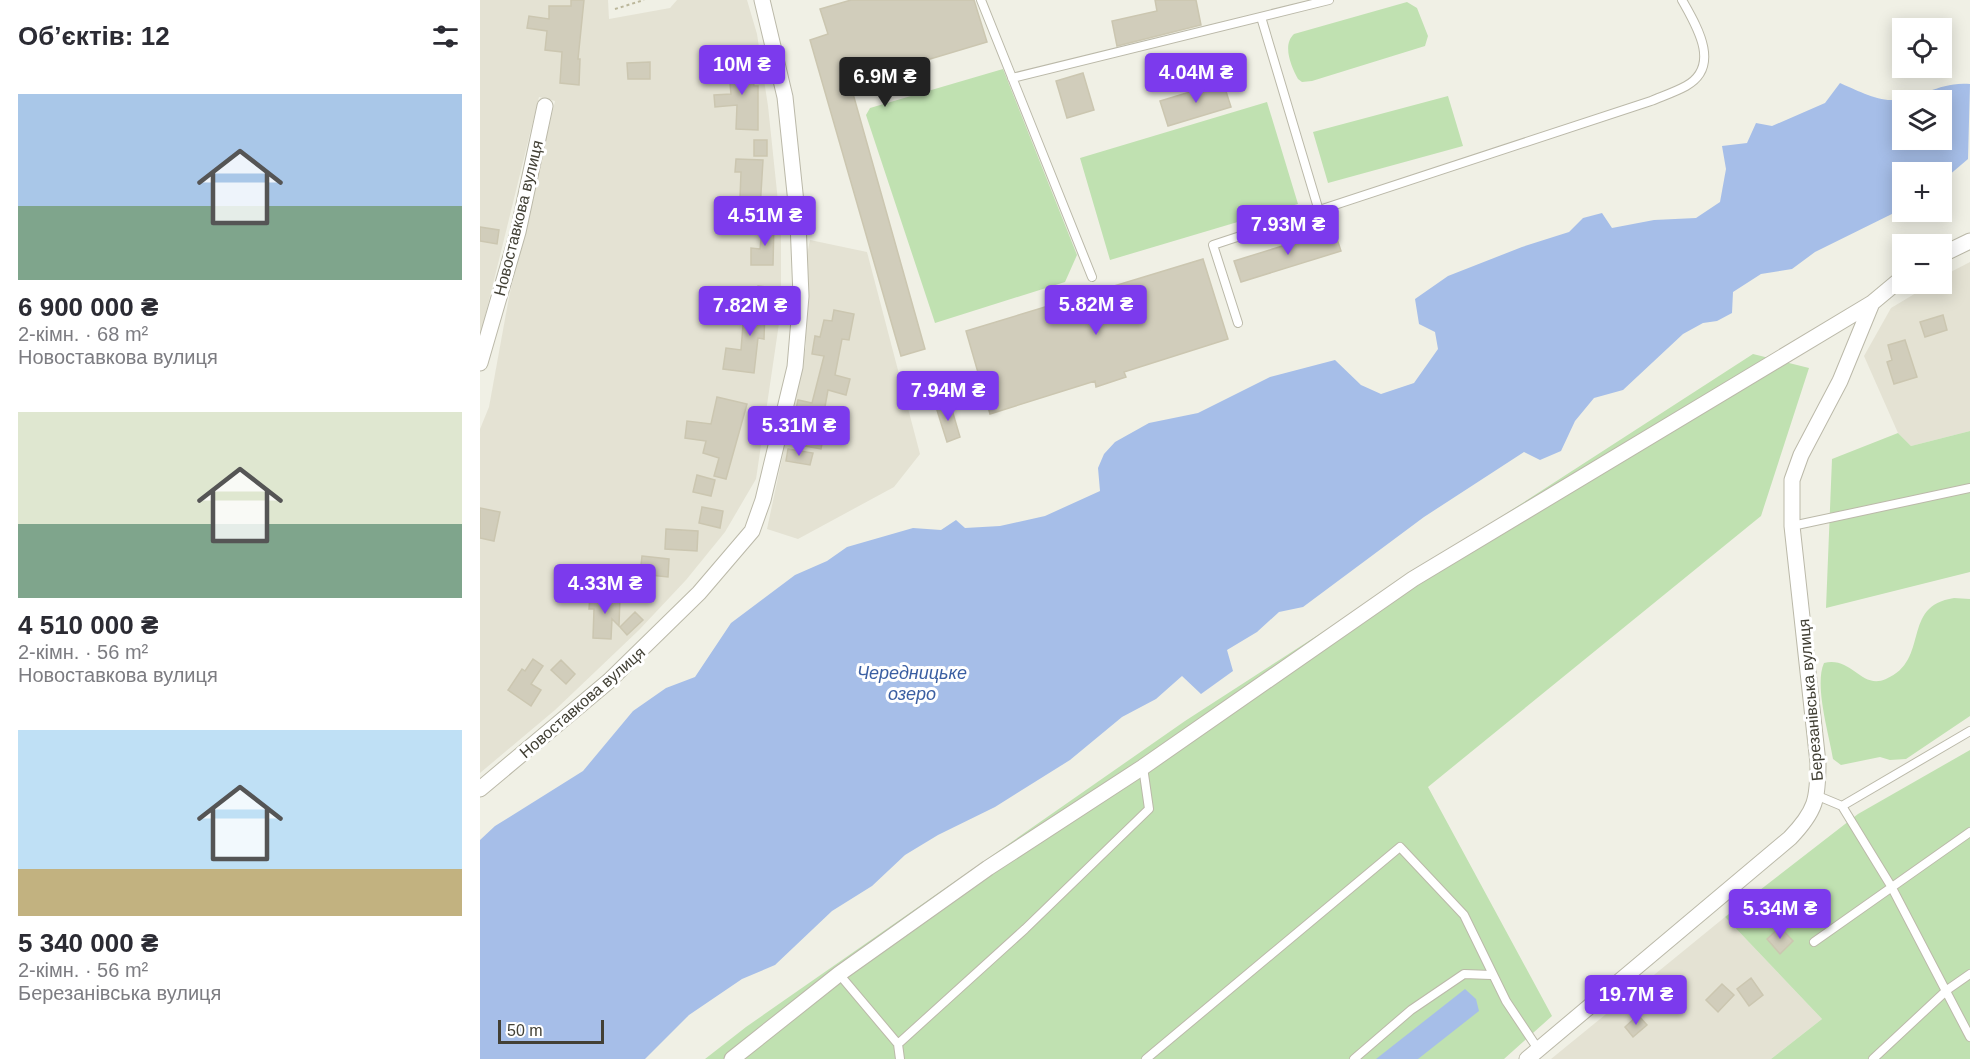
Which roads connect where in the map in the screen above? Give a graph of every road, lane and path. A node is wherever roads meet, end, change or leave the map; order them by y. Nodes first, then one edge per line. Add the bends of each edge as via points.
1 (644, 0) edge
2 (762, 0) edge
3 (981, 0) edge
4 (1329, 0) edge
5 (1682, 0) edge
6 (615, 9) dead end
7 (1261, 16) junction
8 (1012, 78) junction
9 (545, 106) dead end
10 (1319, 211) junction
11 (1970, 241) edge
12 (1952, 250) edge
13 (1092, 277) dead end
14 (1892, 286) edge
15 (1872, 303) junction
16 (1238, 322) dead end
17 (480, 363) edge
18 (1970, 488) edge
19 (1791, 526) junction
20 (1970, 731) edge
21 (1143, 767) junction
22 (480, 789) edge
23 (1818, 796) junction
24 (1842, 806) junction
25 (1970, 832) edge
26 (1891, 886) junction
27 (1814, 942) dead end
28 (839, 974) junction
29 (1970, 974) edge
30 (1491, 975) junction
31 (1947, 990) junction
32 (1970, 1037) edge
33 (898, 1044) junction
34 (1533, 1054) edge
35 (732, 1059) edge
36 (900, 1059) edge
37 (1146, 1059) edge
38 (1354, 1059) edge
39 (1873, 1059) edge

1 - 6 path
2 - 22 street, Новоставкова вулиця via 785,97 801,296 795,367 752,531 699,593 609,681
3 - 8 lane
4 - 7 lane
5 - 10 lane via 1701,34 1705,55 1701,71 1688,85 1651,101
7 - 8 lane
7 - 10 lane
8 - 13 lane
9 - 17 street, Новоставкова вулиця via 518,232
10 - 16 lane via 1214,245
11 - 12 street
14 - 15 street, Березанівська вулиця
15 - 19 street, Березанівська вулиця via 1839,381 1801,454 1792,480
15 - 21 street via 1413,579
18 - 19 lane
19 - 23 street, Березанівська вулиця via 1818,763
20 - 24 lane
21 - 28 street via 988,868
21 - 33 lane via 1149,809
23 - 24 lane
23 - 34 street, Березанівська вулиця via 1809,819 1790,837
24 - 26 lane
25 - 26 lane
26 - 27 lane
26 - 31 lane
28 - 33 lane
28 - 35 street
29 - 31 lane
30 - 34 lane
30 - 37 lane via 1464,915 1400,847
30 - 38 lane via 1464,974 1411,1010
31 - 32 lane
31 - 39 lane
33 - 36 lane

